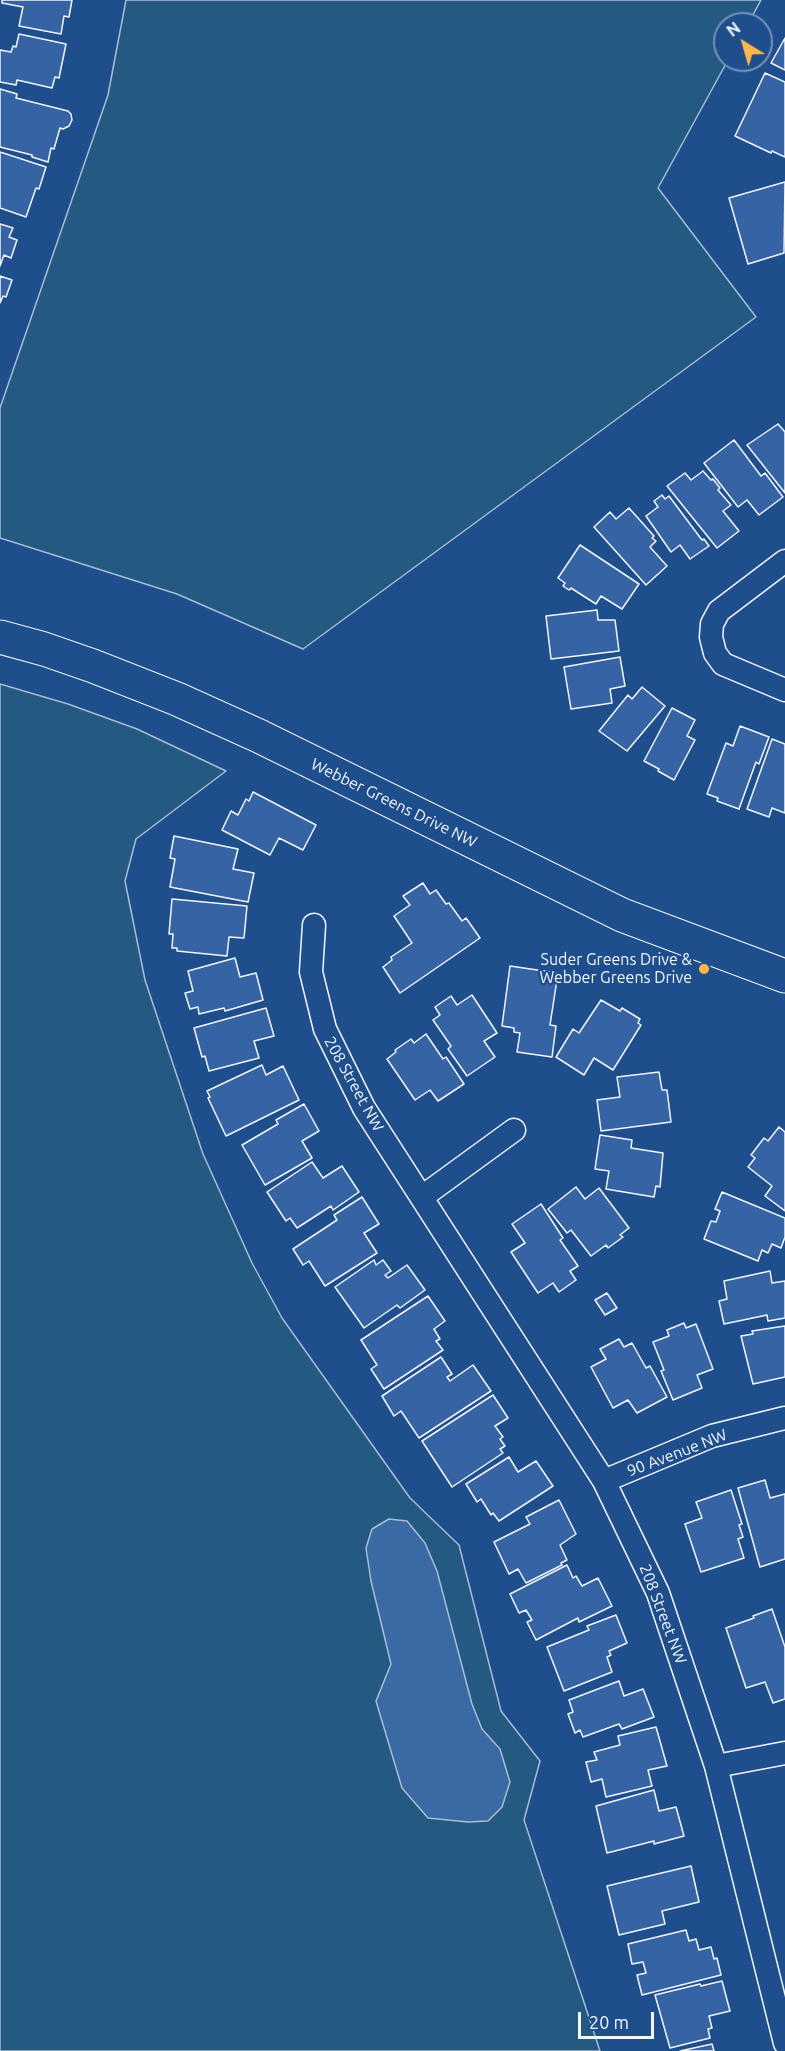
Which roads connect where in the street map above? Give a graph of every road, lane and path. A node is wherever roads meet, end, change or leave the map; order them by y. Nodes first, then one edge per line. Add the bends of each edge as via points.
1 (785, 561) edge
2 (0, 637) edge
3 (785, 690) edge
4 (314, 925) dead end
5 (785, 976) edge
6 (514, 1130) dead end
7 (422, 1197) junction
8 (785, 1418) edge
9 (604, 1481) junction
10 (785, 1753) edge
11 (716, 1766) junction
12 (785, 2043) edge

1 - 3 street via 719,611 711,637 723,664
2 - 5 main road, Webber Greens Drive NW via 177,699 613,910
4 - 7 street, 208 Street NW via 311,972 325,1029 364,1108
6 - 7 street
7 - 9 street, 208 Street NW
8 - 9 street, 90 Avenue NW via 712,1436
9 - 11 street, 208 Street NW via 658,1593
10 - 11 street
11 - 12 street, 208 Street NW

